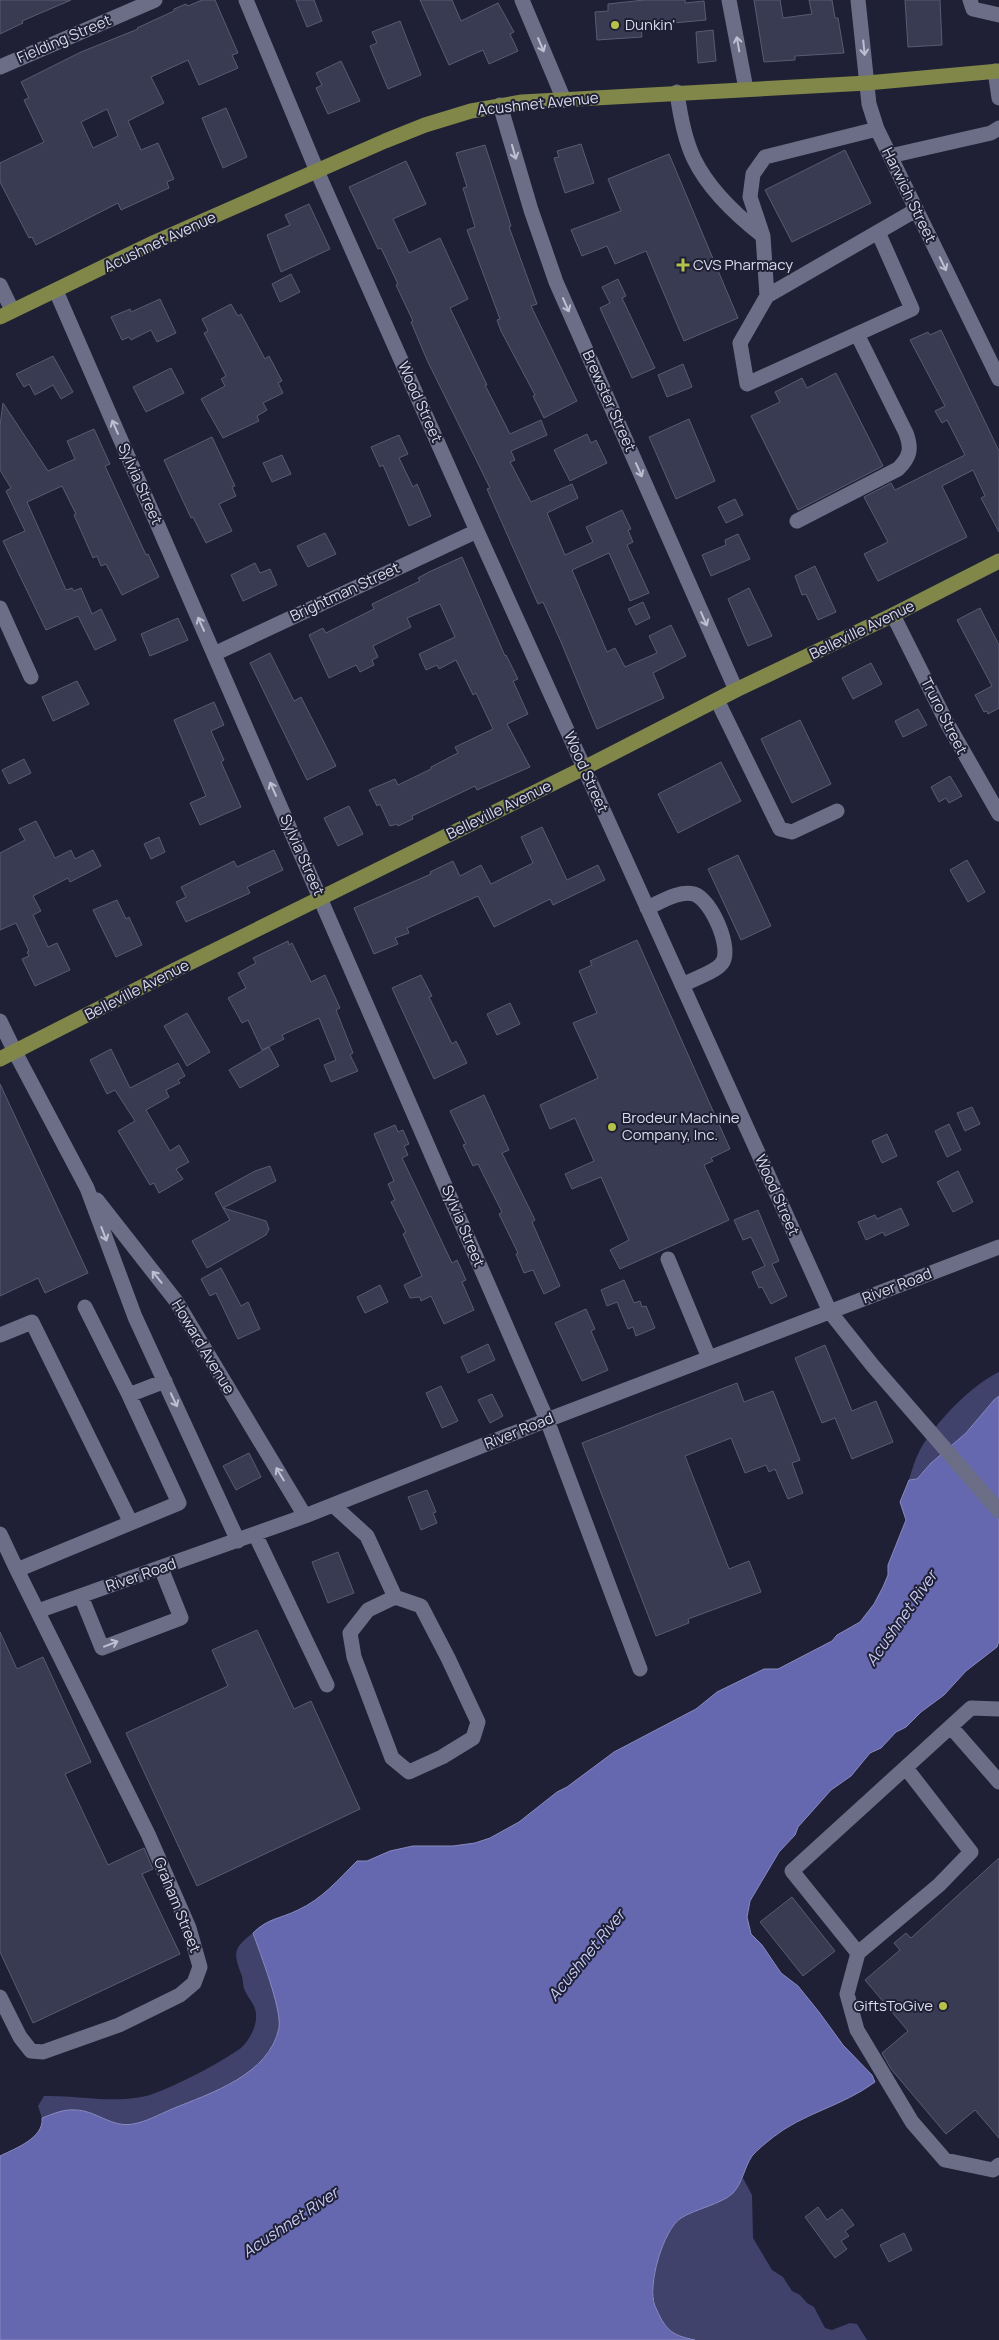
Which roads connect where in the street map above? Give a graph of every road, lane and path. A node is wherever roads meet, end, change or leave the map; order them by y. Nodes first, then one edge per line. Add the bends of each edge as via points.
1 (155, 0) edge
2 (246, 0) edge
3 (522, 0) edge
4 (729, 0) edge
5 (858, 0) edge
6 (970, 0) edge
7 (999, 15) edge
8 (0, 67) edge
9 (997, 71) edge
10 (867, 83) junction
11 (746, 89) junction
12 (676, 92) junction
13 (999, 98) edge
14 (564, 100) junction
15 (500, 105) junction
16 (999, 128) edge
17 (877, 129) junction
18 (890, 156) junction
19 (317, 171) junction
20 (916, 210) junction
21 (878, 232) junction
22 (763, 236) junction
23 (0, 285) edge
24 (56, 291) junction
25 (767, 296) junction
26 (6, 314) edge
27 (857, 334) junction
28 (993, 351) edge
29 (999, 379) edge
30 (797, 521) dead end
31 (477, 531) junction
32 (999, 561) edge
33 (0, 608) edge
34 (893, 615) junction
35 (214, 654) junction
36 (31, 677) dead end
37 (736, 690) junction
38 (717, 700) junction
39 (584, 768) junction
40 (837, 811) dead end
41 (999, 814) edge
42 (320, 898) junction
43 (647, 908) junction
44 (682, 985) junction
45 (0, 1020) edge
46 (14, 1052) junction
47 (0, 1059) edge
48 (87, 1188) junction
49 (999, 1248) edge
50 (668, 1259) dead end
51 (85, 1307) dead end
52 (830, 1312) junction
53 (0, 1335) edge
54 (709, 1358) junction
55 (165, 1381) junction
56 (129, 1395) junction
57 (547, 1420) junction
58 (333, 1505) junction
59 (996, 1507) edge
60 (305, 1516) junction
61 (131, 1523) junction
62 (0, 1534) edge
63 (255, 1534) junction
64 (238, 1541) junction
65 (161, 1568) junction
66 (18, 1570) junction
67 (80, 1596) junction
68 (395, 1597) junction
69 (38, 1611) junction
70 (640, 1669) dead end
71 (327, 1685) dead end
72 (999, 1709) edge
73 (951, 1726) junction
74 (906, 1768) junction
75 (999, 1782) edge
76 (858, 1953) junction
77 (0, 1997) edge
78 (996, 2167) edge

1 - 8 street, Fielding Street
2 - 19 street, Wood Street
3 -> 14 street
11 -> 4 street
5 -> 10 street, Harwich Street
6 - 7 street via 973,9
9 - 10 main road, Acushnet Avenue
9 - 13 street
10 - 11 main road, Acushnet Avenue
10 - 17 street, Harwich Street via 869,104
11 - 12 main road, Acushnet Avenue
12 - 14 main road, Acushnet Avenue
12 - 22 street via 694,159 734,213
14 - 15 main road, Acushnet Avenue
15 - 19 main road, Acushnet Avenue via 425,125
15 -> 37 street, Brewster Street via 556,282
16 - 18 street via 991,133
17 - 18 street, Harwich Street
17 - 22 street via 765,157 753,174 750,197
18 - 20 street, Harwich Street
19 - 24 main road, Acushnet Avenue via 155,242
19 - 31 street, Wood Street
20 - 21 street
20 -> 28 street, Harwich Street
21 - 25 street
21 - 27 street via 912,309
22 - 25 street
23 - 26 street
24 - 26 main road, Acushnet Avenue
35 -> 24 street, Sylvia Street
25 - 27 street via 740,343 747,384
27 - 30 street via 906,433 911,445 909,458 898,469
28 - 29 street, Harwich Street
31 - 35 street, Brightman Street
31 - 39 street, Wood Street
32 - 34 main road, Belleville Avenue
33 - 36 street
34 - 37 main road, Belleville Avenue
34 - 41 street, Truro Street via 947,723
42 -> 35 street, Sylvia Street
37 - 38 main road, Belleville Avenue
38 - 39 main road, Belleville Avenue
38 - 40 street via 780,828 792,832
39 - 42 main road, Belleville Avenue
39 - 43 street, Wood Street
42 - 46 main road, Belleville Avenue
42 - 57 street, Sylvia Street
43 - 44 street, Wood Street
43 - 44 street via 681,894 696,894 709,905 726,944 726,958 721,966
44 - 52 street, Wood Street
45 - 46 street, Howard Avenue
46 - 47 main road, Belleville Avenue
46 - 48 street, Howard Avenue
48 -> 55 street, Howard Avenue via 135,1317
60 -> 48 street, Howard Avenue via 176,1301
49 - 52 street, River Road
50 - 54 street
51 - 56 street
52 - 54 street, River Road
52 - 59 street, Wood Street
53 - 61 street via 32,1322
54 - 57 street, River Road
55 - 56 street
55 -> 64 street, Howard Avenue
56 - 61 street via 179,1503
57 - 58 street, River Road
57 - 70 street, Sylvia Street
58 - 60 street, River Road
58 - 68 street via 367,1536
60 - 63 street, River Road
61 - 66 street
62 - 66 street, Graham Street
63 - 64 street, River Road
63 - 71 street
64 - 65 street, River Road
65 - 67 street, River Road
67 -> 65 street via 102,1648 181,1618
66 - 69 street, Graham Street
67 - 69 street, River Road
68 - 68 street via 420,1606 478,1722 473,1738 409,1772 392,1758 354,1657 350,1633 368,1610
69 - 77 street, Graham Street via 148,1834 189,1928 200,1967 194,1982 180,1995 120,2026 43,2052 31,2051 20,2037
72 - 73 street via 971,1708
73 - 74 street
73 - 75 street
74 - 76 street via 971,1852 938,1885
74 - 76 street via 792,1871
76 - 78 street via 847,1994 857,2030 912,2122 945,2160

